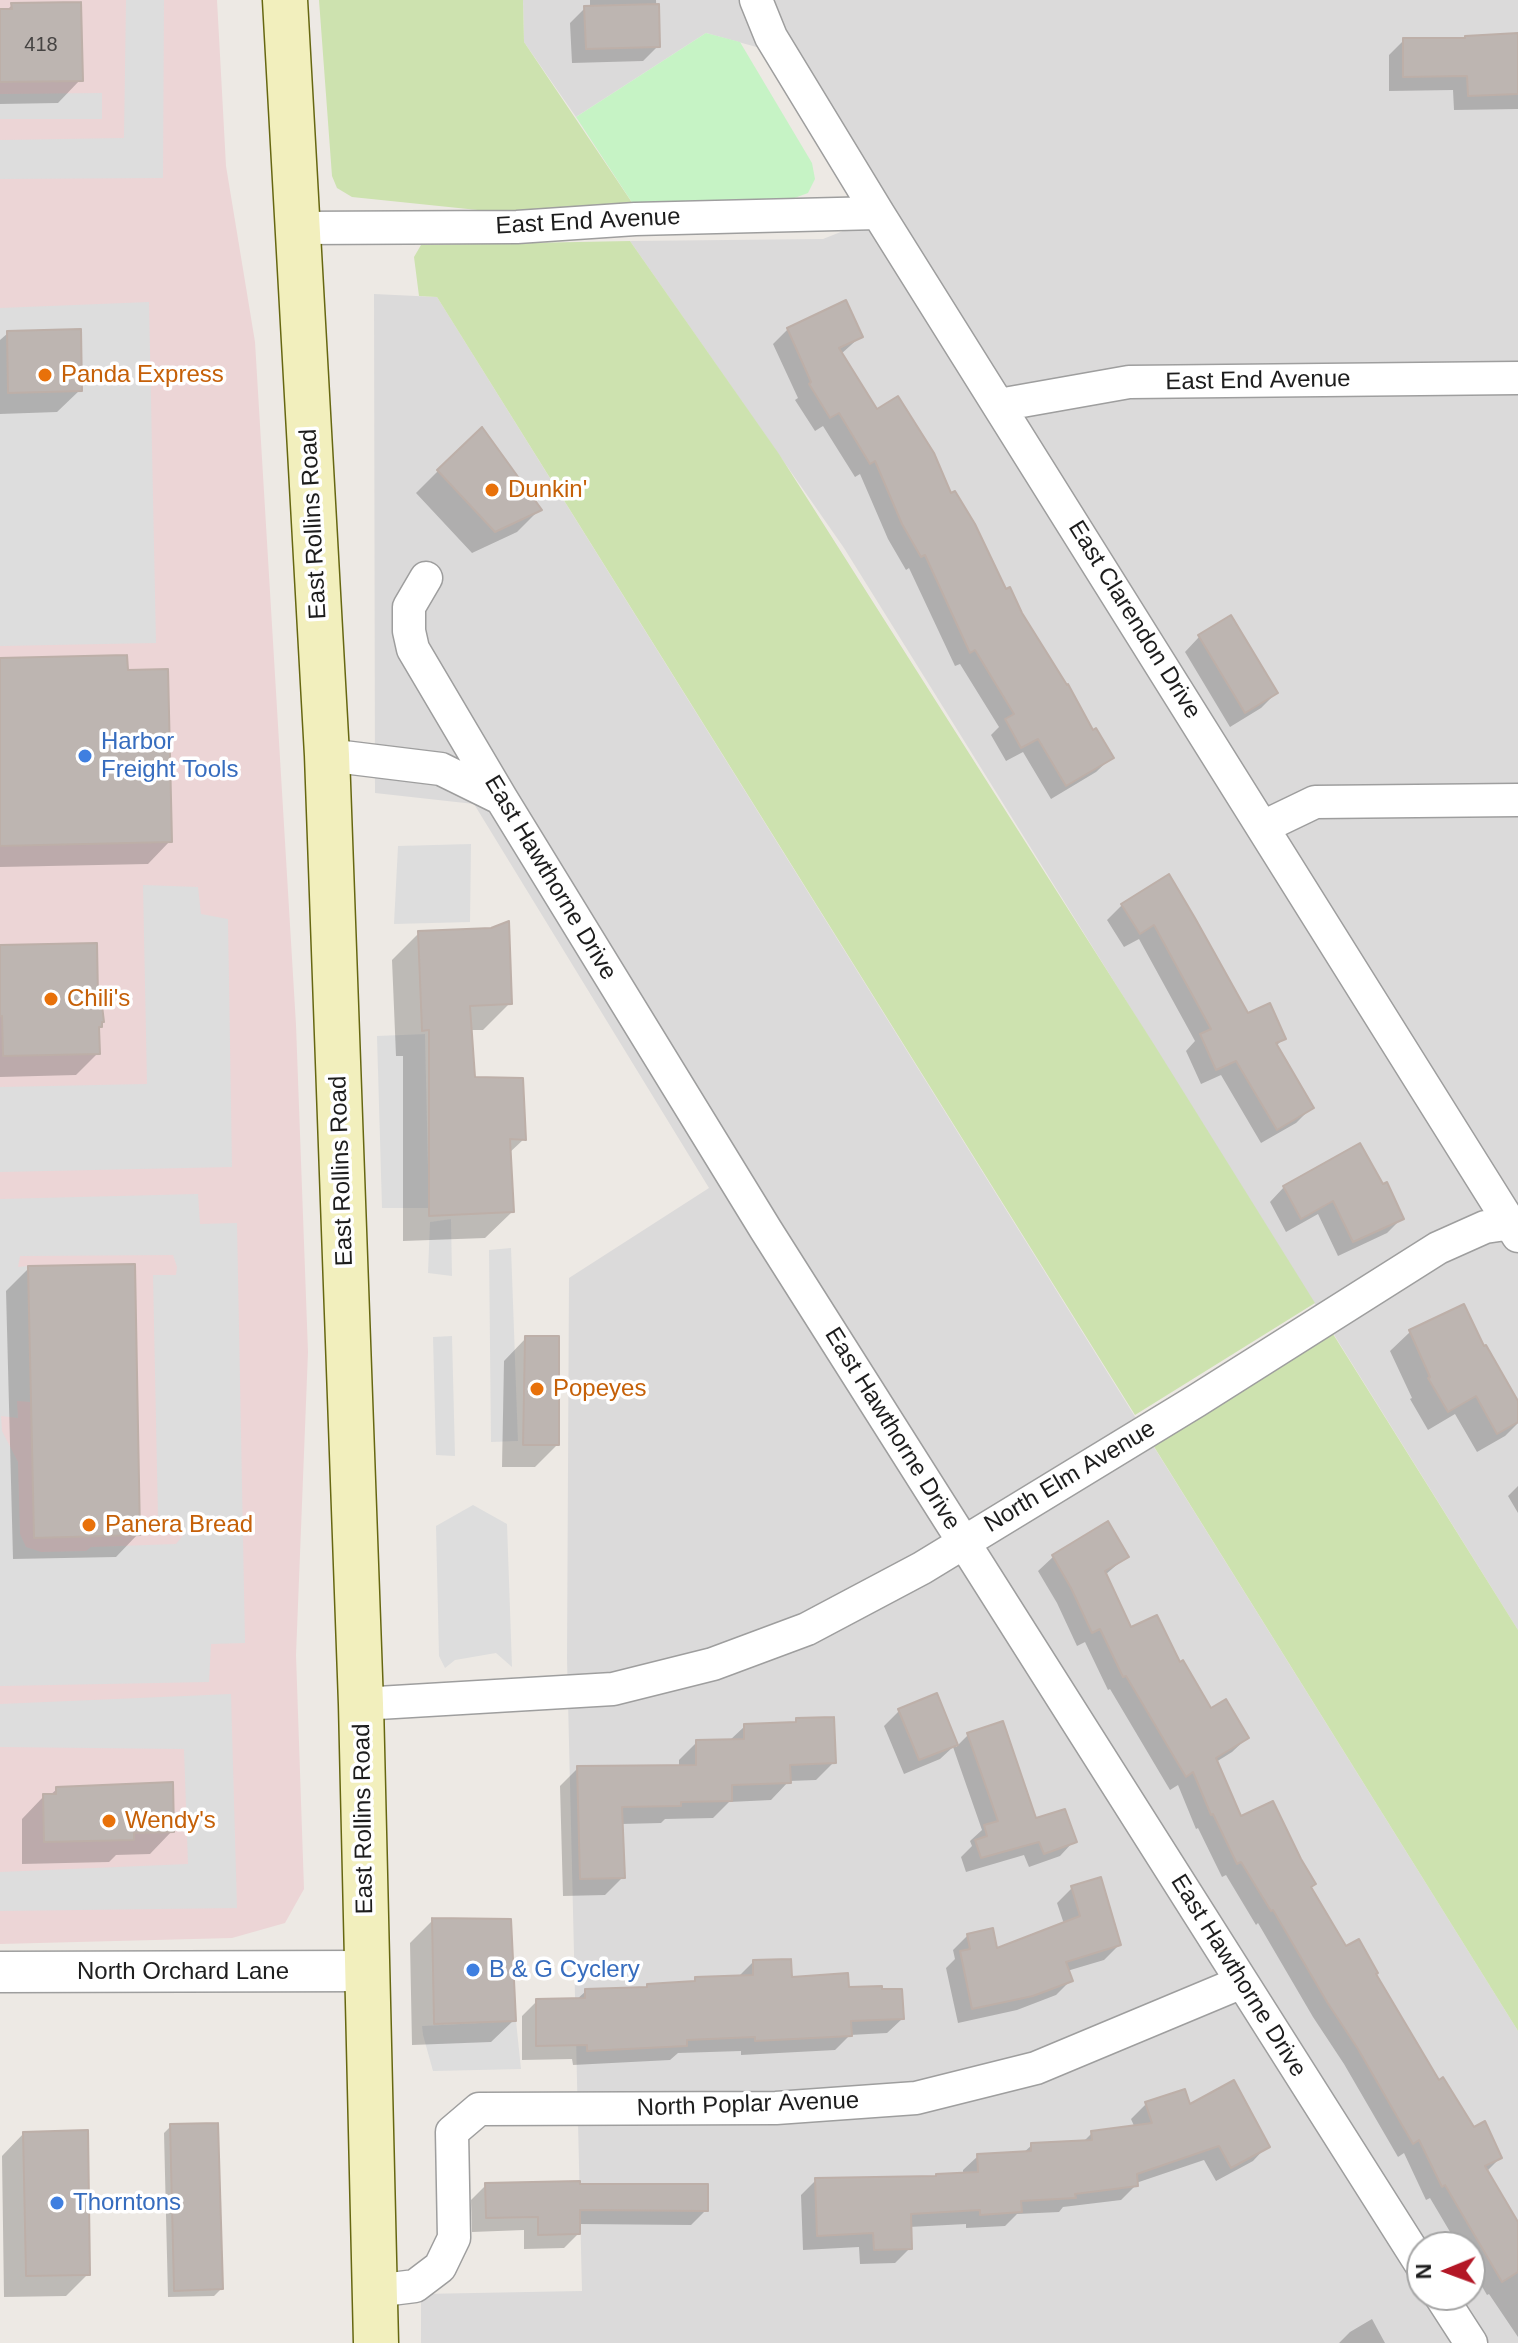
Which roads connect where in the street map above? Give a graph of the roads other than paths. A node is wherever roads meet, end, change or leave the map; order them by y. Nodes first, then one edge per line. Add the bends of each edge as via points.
1 (285, 0) edge
2 (756, 0) edge
3 (878, 213) junction
4 (298, 228) junction
5 (1518, 378) edge
6 (999, 405) junction
7 (426, 578) dead end
8 (327, 755) junction
9 (501, 798) junction
10 (1518, 800) edge
11 (1263, 827) junction
12 (1515, 1227) edge
13 (963, 1541) junction
14 (361, 1704) junction
15 (367, 1971) junction
16 (0, 1972) edge
17 (1242, 1982) junction
18 (1406, 2241) edge
19 (375, 2291) junction
20 (1450, 2311) edge
21 (376, 2343) edge
22 (1471, 2343) edge

1 - 4 main road, East Rollins Road
2 - 3 street, East Clarendon Drive via 771,37
3 - 4 street, East End Avenue via 517,227
3 - 6 street, East Clarendon Drive
4 - 8 main road, East Rollins Road
5 - 6 street, East End Avenue via 1129,382
6 - 11 street, East Clarendon Drive
7 - 9 street, East Hawthorne Drive via 409,607 413,649
8 - 9 street via 441,769
8 - 14 main road, East Rollins Road
9 - 13 street, East Hawthorne Drive
10 - 11 street via 1315,802
11 - 12 street, East Clarendon Drive
12 - 13 street, North Elm Avenue via 1485,1227 1438,1248
13 - 14 street, North Elm Avenue via 807,1629 713,1664 613,1689
13 - 17 street, East Hawthorne Drive
14 - 15 main road, East Rollins Road
15 - 16 street, North Orchard Lane
15 - 19 main road, East Rollins Road
17 - 18 street, East Hawthorne Drive
17 - 19 street, North Poplar Avenue via 1036,2068 916,2098 776,2108 479,2109 452,2132 454,2238 440,2267 415,2286
19 - 21 main road, East Rollins Road
20 - 22 street

